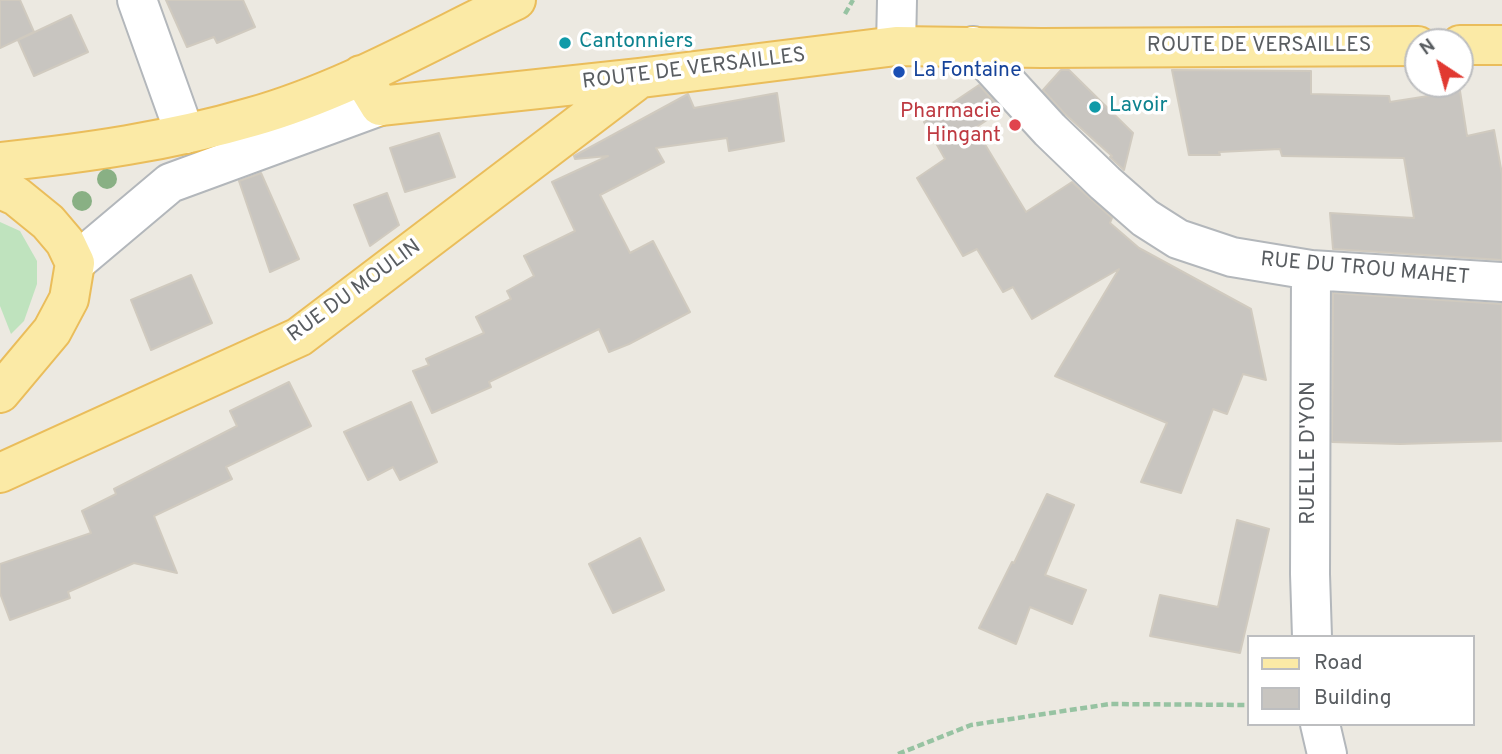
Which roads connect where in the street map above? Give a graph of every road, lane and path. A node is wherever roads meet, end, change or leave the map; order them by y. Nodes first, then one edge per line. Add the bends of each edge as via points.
1 (137, 0) edge
2 (516, 0) edge
3 (897, 0) edge
4 (1474, 45) edge
5 (1502, 45) edge
6 (896, 46) junction
7 (973, 46) junction
8 (1404, 46) edge
9 (640, 78) junction
10 (371, 90) junction
11 (186, 134) junction
12 (0, 162) edge
13 (0, 189) edge
14 (75, 263) junction
15 (1311, 270) junction
16 (1502, 282) edge
17 (0, 393) edge
18 (0, 473) edge
19 (1312, 635) edge
20 (1246, 705) edge
21 (1320, 726) edge
22 (898, 754) edge
23 (1327, 754) edge

1 - 11 street
2 - 10 main road
3 - 6 street
4 - 5 main road
6 - 7 main road, ROUTE DE VERSAILLES
6 - 9 main road, ROUTE DE VERSAILLES
7 - 8 main road, ROUTE DE VERSAILLES
7 - 15 street, RUE DU TROU MAHET via 1050,130 1145,218 1178,239 1232,257
9 - 10 main road, ROUTE DE VERSAILLES
9 - 18 main road, RUE DU MOULIN via 299,337
10 - 11 main road, ROUTE DE VERSAILLES
10 - 14 street via 170,183
11 - 12 main road, ROUTE DE VERSAILLES
13 - 14 main road via 48,222
14 - 17 main road via 69,299 52,331
15 - 16 street, RUE DU TROU MAHET
15 - 19 street, RUELLE D'YON
20 - 22 path via 1110,704 971,725
21 - 23 street

